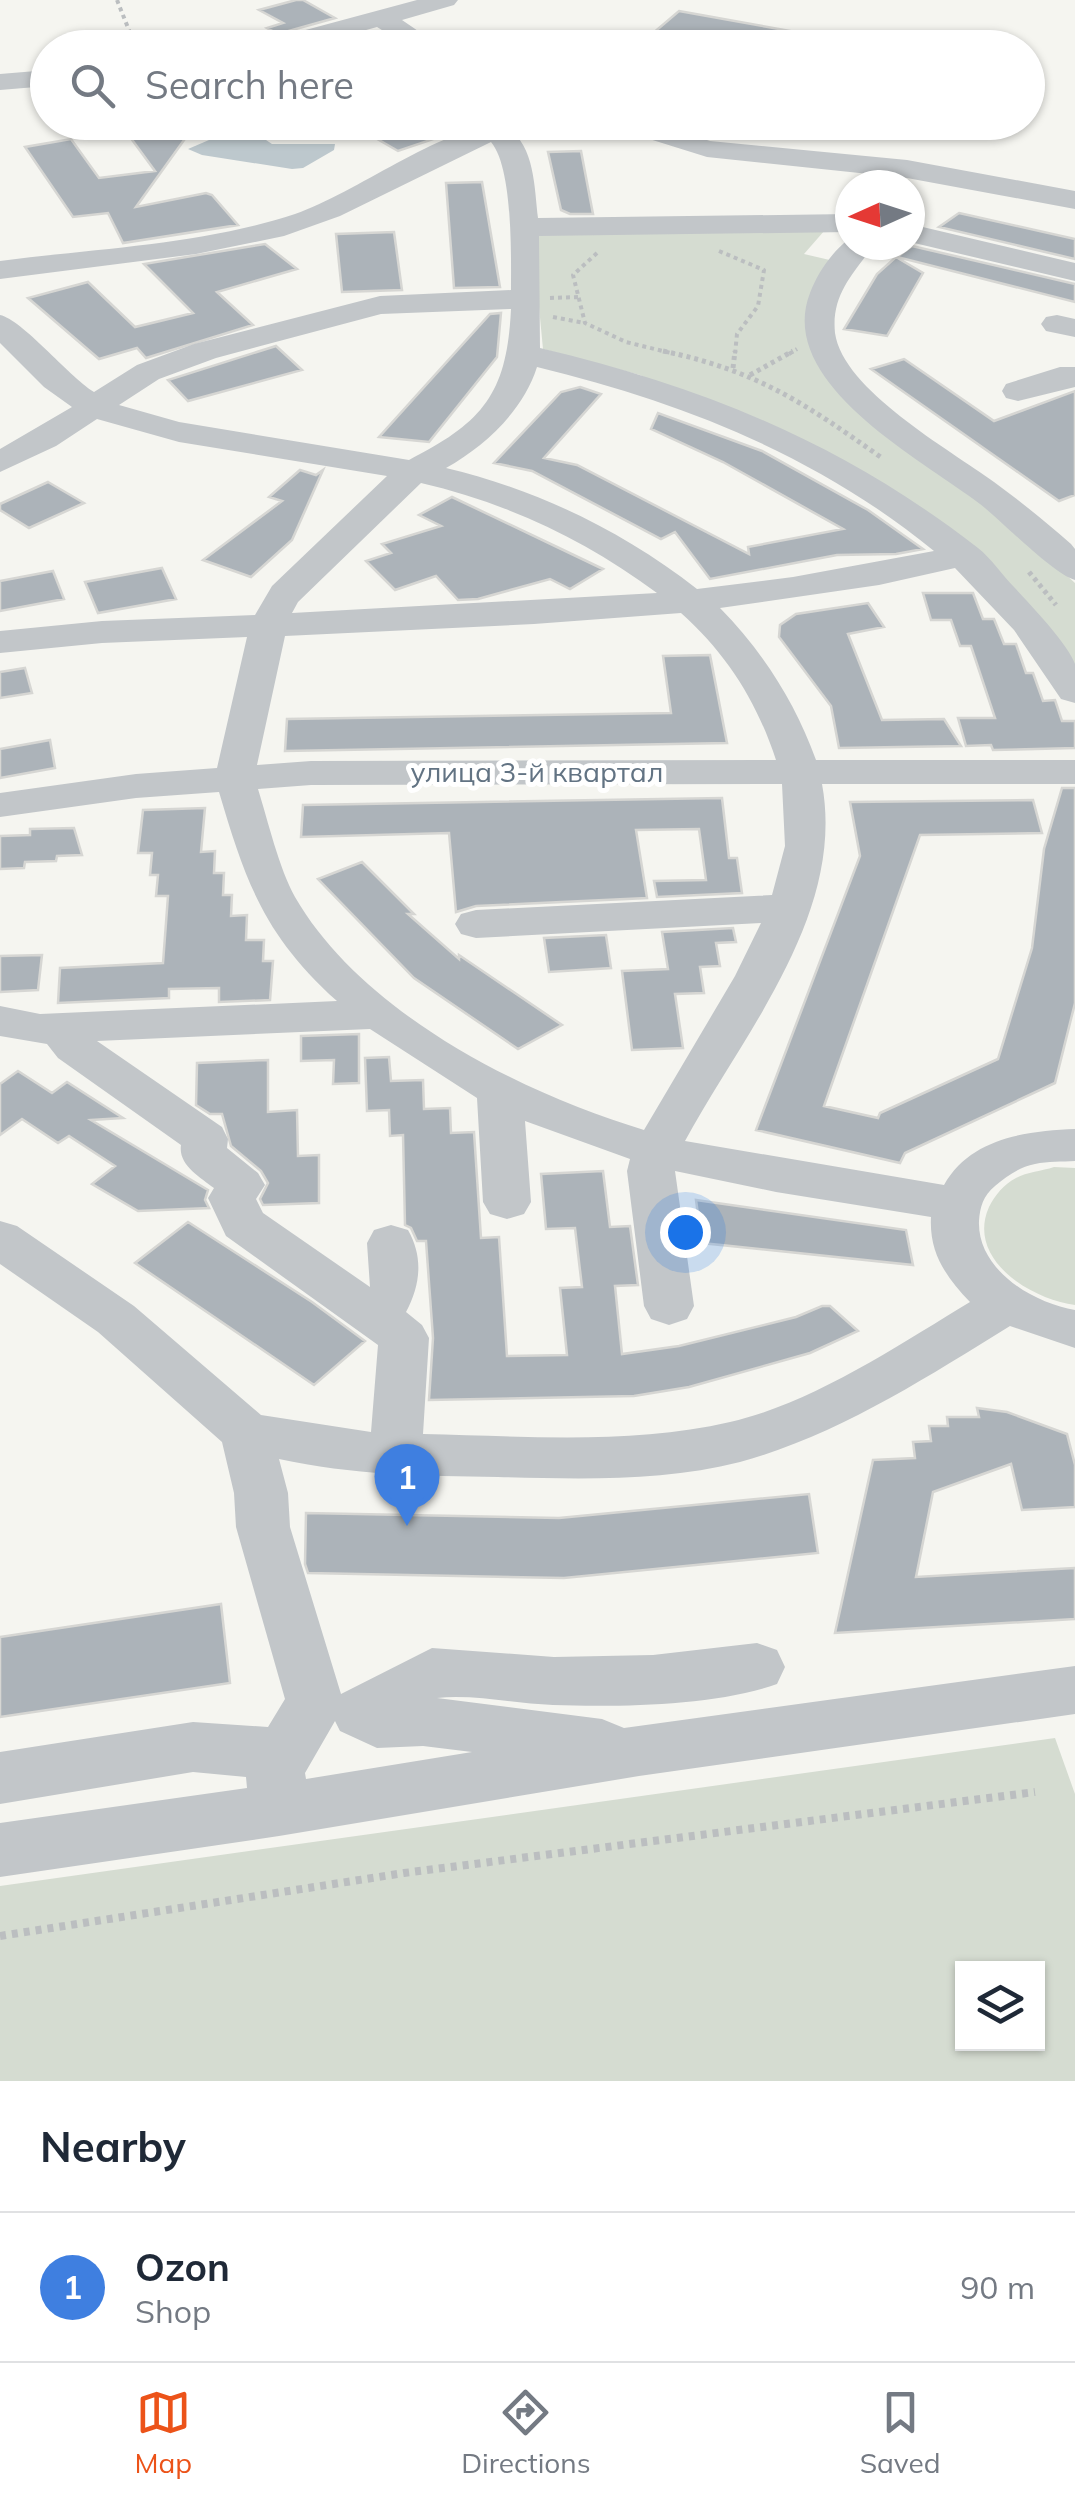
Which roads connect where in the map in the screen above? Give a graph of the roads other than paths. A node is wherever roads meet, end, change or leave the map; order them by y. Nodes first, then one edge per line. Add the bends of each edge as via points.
1 (445, 0) edge
2 (379, 17) junction
3 (333, 30) edge
4 (400, 30) edge
5 (30, 80) edge
6 (0, 82) edge
7 (467, 140) edge
8 (508, 140) edge
9 (681, 140) edge
10 (1075, 200) edge
11 (835, 223) edge
12 (522, 227) junction
13 (925, 237) edge
14 (842, 260) edge
15 (0, 270) edge
16 (1075, 272) edge
17 (525, 298) junction
18 (0, 324) edge
19 (524, 354) junction
20 (1075, 378) edge
21 (1018, 391) dead end
22 (97, 406) junction
23 (0, 462) edge
24 (414, 471) junction
25 (1075, 521) edge
26 (1041, 533) junction
27 (965, 555) junction
28 (1075, 569) edge
29 (694, 604) junction
30 (271, 625) junction
31 (0, 642) edge
32 (1075, 690) edge
33 (1075, 772) edge
34 (800, 774) junction
35 (235, 778) junction
36 (0, 805) edge
37 (788, 908) junction
38 (476, 924) dead end
39 (376, 1014) junction
40 (0, 1021) edge
41 (160, 1024) junction
42 (58, 1028) junction
43 (499, 1089) junction
44 (148, 1096) junction
45 (1075, 1145) edge
46 (657, 1148) junction
47 (507, 1202) dead end
48 (956, 1204) junction
49 (0, 1239) edge
50 (391, 1243) dead end
51 (1005, 1305) junction
52 (668, 1306) dead end
53 (378, 1318) junction
54 (1071, 1335) edge
55 (246, 1432) junction
56 (397, 1434) dead end
57 (758, 1667) dead end
58 (1075, 1690) edge
59 (351, 1713) junction
60 (638, 1751) junction
61 (286, 1754) junction
62 (0, 1778) edge
63 (390, 1791) junction
64 (278, 1810) junction
65 (0, 1850) edge

1 - 2 street
2 - 3 street
2 - 4 street
5 - 6 street
7 - 15 street via 278,228
8 - 12 street
9 - 10 street via 907,169
11 - 12 street
12 - 17 street
13 - 16 street
14 - 26 street via 824,293 820,327 827,358 878,413
17 - 19 street
17 - 22 street via 341,313 148,372
18 - 22 street via 63,390
19 - 24 street via 516,384 487,420
19 - 27 street via 654,389 807,451 868,483
20 - 21 street
22 - 23 street
22 - 24 street via 176,431
24 - 29 street via 509,497 561,520 666,580
24 - 30 street via 279,600
25 - 26 street
26 - 28 street
27 - 29 street
27 - 32 street
29 - 30 street
29 - 34 street via 735,645 766,691
30 - 31 street
30 - 35 street
33 - 34 street, улица 3-й квартал
34 - 35 street, улица 3-й квартал via 420,771
34 - 37 street via 808,821
35 - 36 street, улица 3-й квартал
35 - 39 street via 274,898 323,963
37 - 38 street
37 - 46 street via 747,994
39 - 41 street
39 - 43 street
40 - 42 street
41 - 42 street
41 - 44 street
42 - 44 street via 74,1047
43 - 46 street via 598,1133
43 - 47 street
44 - 53 street via 205,1138 204,1154 241,1185 232,1198 243,1224
45 - 48 street via 1012,1152 968,1179
46 - 48 street via 750,1172
46 - 52 street via 651,1171
48 - 51 street via 953,1243 972,1276
49 - 55 street via 116,1319
50 - 53 street via 395,1286
51 - 54 street
51 - 55 street via 852,1398 736,1442 580,1458 384,1454
53 - 56 street via 404,1338
55 - 59 street via 262,1493 263,1528
57 - 59 street via 594,1680 432,1672
58 - 60 street
59 - 60 street
59 - 61 street
59 - 63 street via 391,1741
60 - 63 street
61 - 62 street via 193,1747
61 - 64 street via 275,1767
63 - 64 street
64 - 65 street

